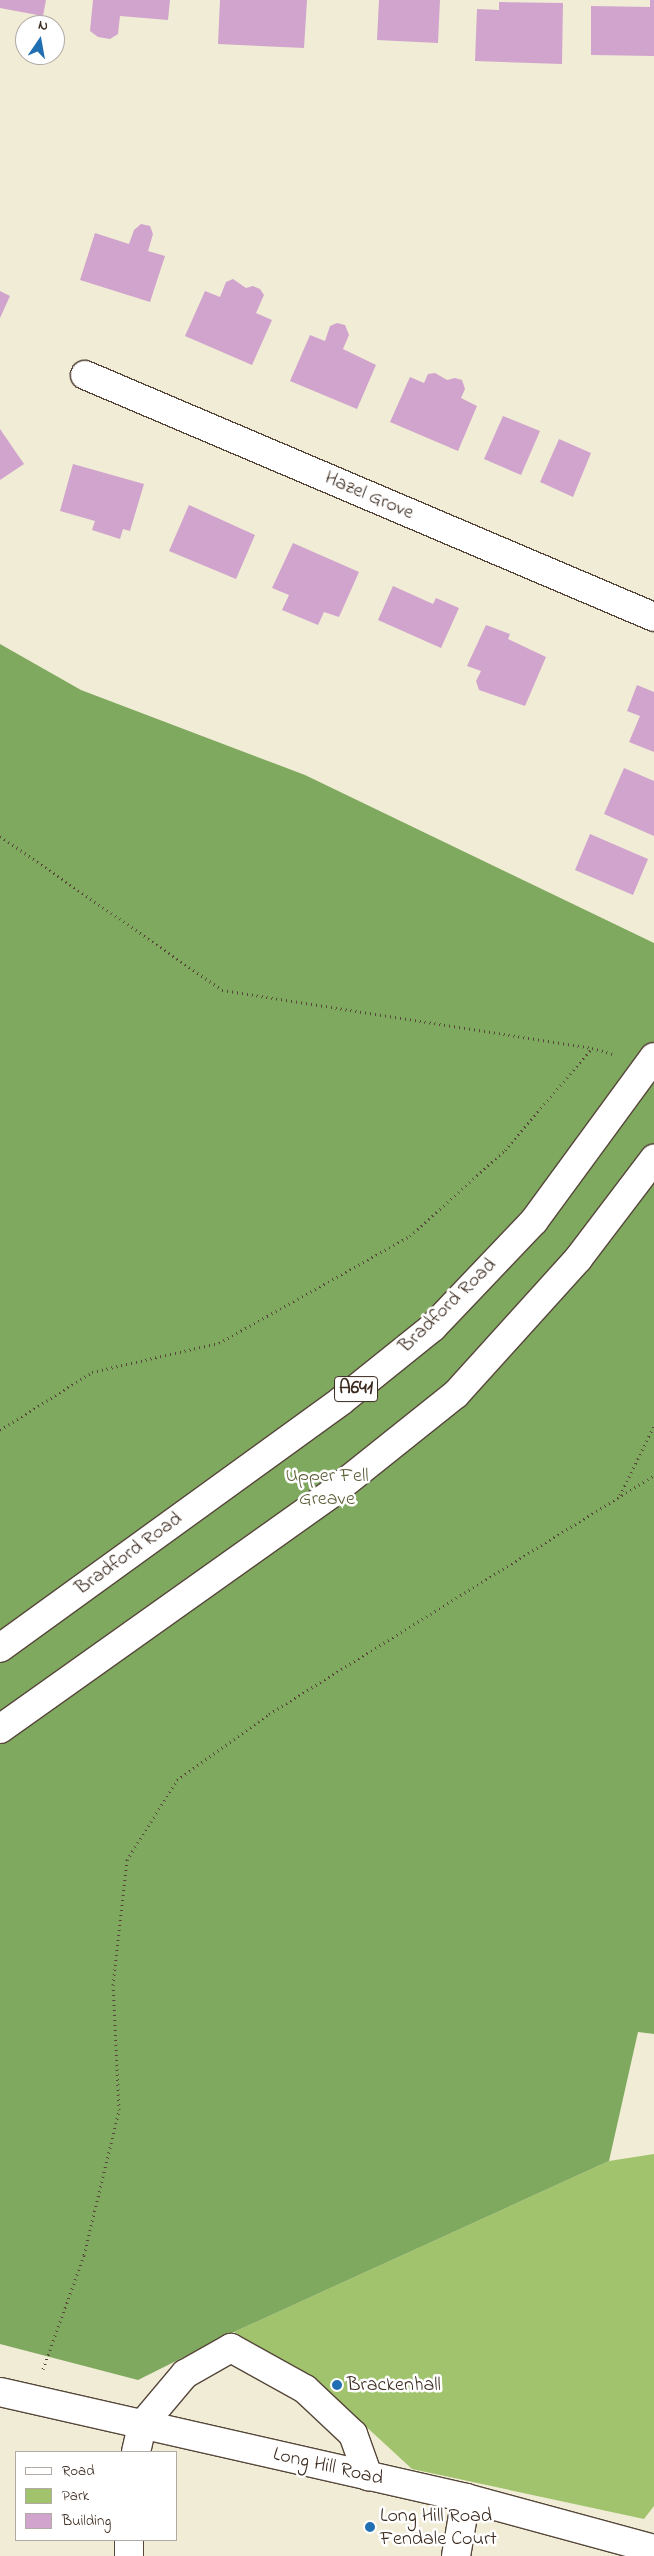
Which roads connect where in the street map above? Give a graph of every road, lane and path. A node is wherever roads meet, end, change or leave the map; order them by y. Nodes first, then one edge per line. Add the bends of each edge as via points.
1 (85, 375) dead end
2 (654, 617) edge
3 (0, 836) edge
4 (592, 1048) junction
5 (652, 1061) edge
6 (654, 1159) edge
7 (654, 1426) edge
8 (0, 1430) edge
9 (654, 1475) edge
10 (619, 1496) junction
11 (0, 1648) edge
12 (0, 1728) edge
13 (46, 2358) dead end
14 (0, 2392) edge
15 (142, 2425) junction
16 (136, 2451) edge
17 (368, 2476) junction
18 (466, 2498) junction
19 (129, 2541) edge
20 (654, 2548) edge
21 (129, 2556) edge
22 (456, 2556) edge

1 - 2 main road, Hazel Grove
3 - 4 path via 222,990
4 - 5 path
4 - 8 path via 504,1150 410,1236 219,1343 92,1372
5 - 11 main road, Bradford Road / A641 via 534,1221 433,1327 341,1401
6 - 12 main road via 578,1259 456,1394 332,1493
7 - 10 path
9 - 10 path
10 - 13 path via 269,1714 176,1780 127,1860 113,1985 119,2110 84,2255
14 - 15 main road, Long Hill Road
15 - 16 main road
15 - 17 main road, Long Hill Road
15 - 17 main road via 185,2374 231,2348 305,2389 353,2434
17 - 18 main road, Long Hill Road
18 - 20 main road, Long Hill Road
18 - 22 main road
19 - 21 main road

